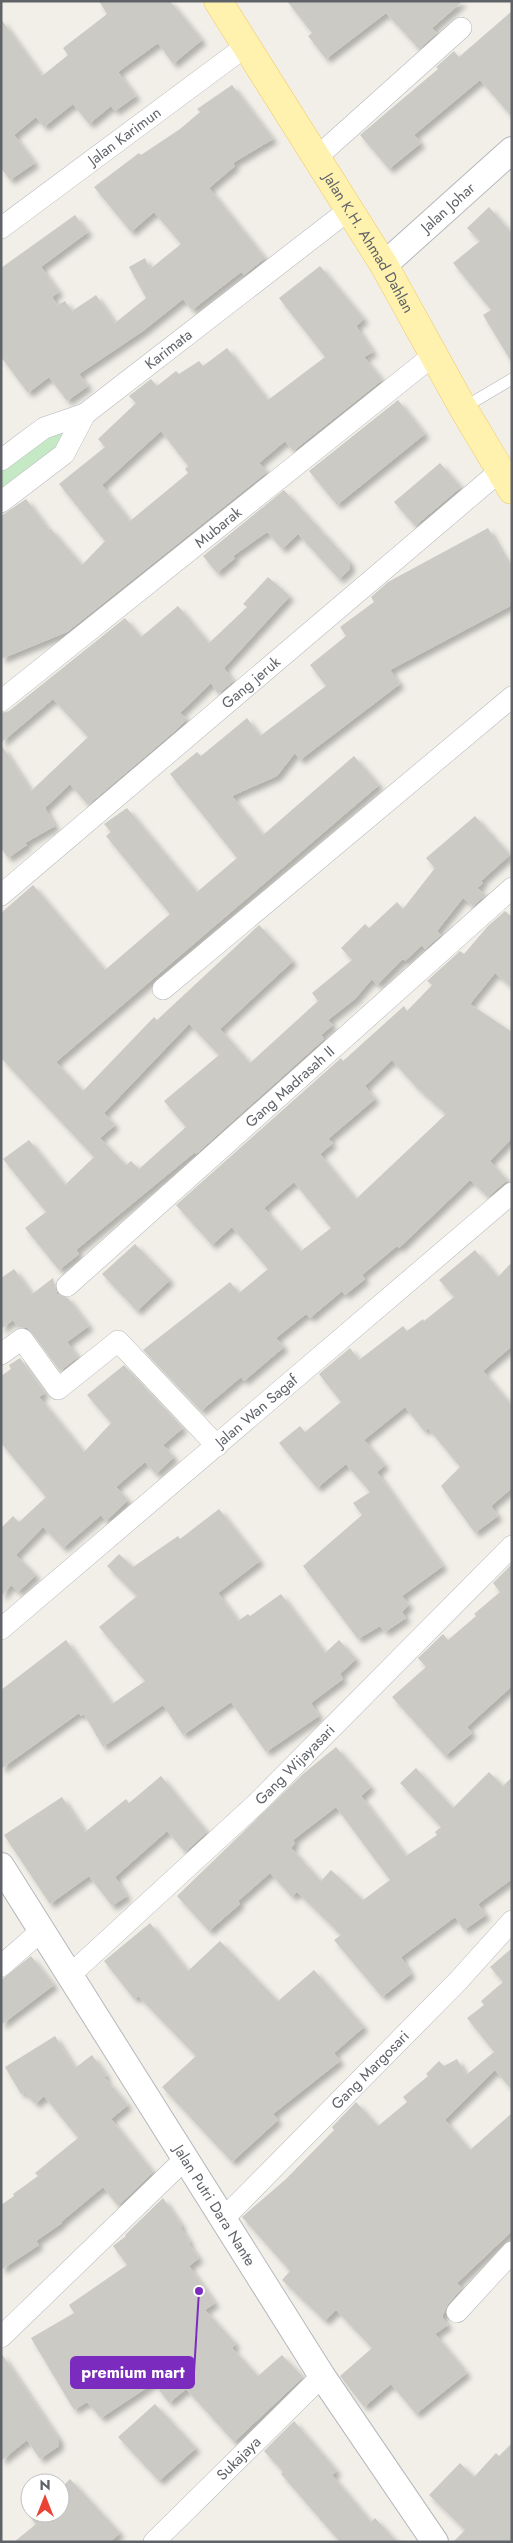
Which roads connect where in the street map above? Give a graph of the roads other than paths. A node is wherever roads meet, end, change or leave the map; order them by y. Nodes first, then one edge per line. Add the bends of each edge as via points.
1 (218, 1) edge
2 (461, 28) dead end
3 (246, 46) junction
4 (510, 156) edge
5 (316, 158) junction
6 (350, 210) junction
7 (1, 228) edge
8 (384, 265) junction
9 (435, 354) junction
10 (512, 379) edge
11 (462, 408) junction
12 (85, 414) junction
13 (1, 460) edge
14 (506, 480) edge
15 (1, 502) edge
16 (512, 697) edge
17 (1, 701) edge
18 (512, 888) edge
19 (1, 895) edge
20 (163, 989) dead end
21 (512, 1193) edge
22 (67, 1286) dead end
23 (1, 1354) edge
24 (218, 1446) junction
25 (512, 1546) edge
26 (1, 1629) edge
27 (1, 1866) edge
28 (512, 1921) edge
29 (42, 1931) junction
30 (1, 1966) edge
31 (70, 1975) junction
32 (185, 2159) junction
33 (224, 2218) junction
34 (512, 2252) edge
35 (457, 2312) dead end
36 (1, 2337) edge
37 (322, 2376) junction
38 (431, 2540) edge
39 (154, 2542) edge

1 - 3 main road, Jalan K.H. Ahmad Dahlan
2 - 5 street
3 - 5 main road, Jalan K.H. Ahmad Dahlan
3 - 7 street, Jalan Karimun
4 - 8 street, Jalan Johar
5 - 6 main road, Jalan K.H. Ahmad Dahlan
6 - 8 main road, Jalan K.H. Ahmad Dahlan
6 - 12 street, Karimata
8 - 9 main road, Jalan K.H. Ahmad Dahlan
9 - 11 main road, Jalan K.H. Ahmad Dahlan
9 - 17 street, Mubarak
10 - 11 lane
11 - 14 main road, Jalan K.H. Ahmad Dahlan
12 - 13 street via 44,428
12 - 15 street, Karimata via 64,454
14 - 19 street, Gang jeruk
16 - 20 street
18 - 22 street, Gang Madrasah II
21 - 24 street, Jalan Wan Sagaf
23 - 24 street via 22,1339 58,1389 118,1341
24 - 26 street, Jalan Wan Sagaf
25 - 31 street, Gang Wijayasari via 257,1803
27 - 29 street, Jalan Putri Dara Nante
28 - 33 street, Gang Margosari via 458,1981
29 - 30 street
29 - 31 street, Jalan Putri Dara Nante
31 - 32 street, Jalan Putri Dara Nante
32 - 33 street, Jalan Putri Dara Nante
32 - 36 street
33 - 37 street, Jalan Putri Dara Nante
34 - 35 street
37 - 38 street, Jalan Putri Dara Nante
37 - 39 street, Sukajaya

